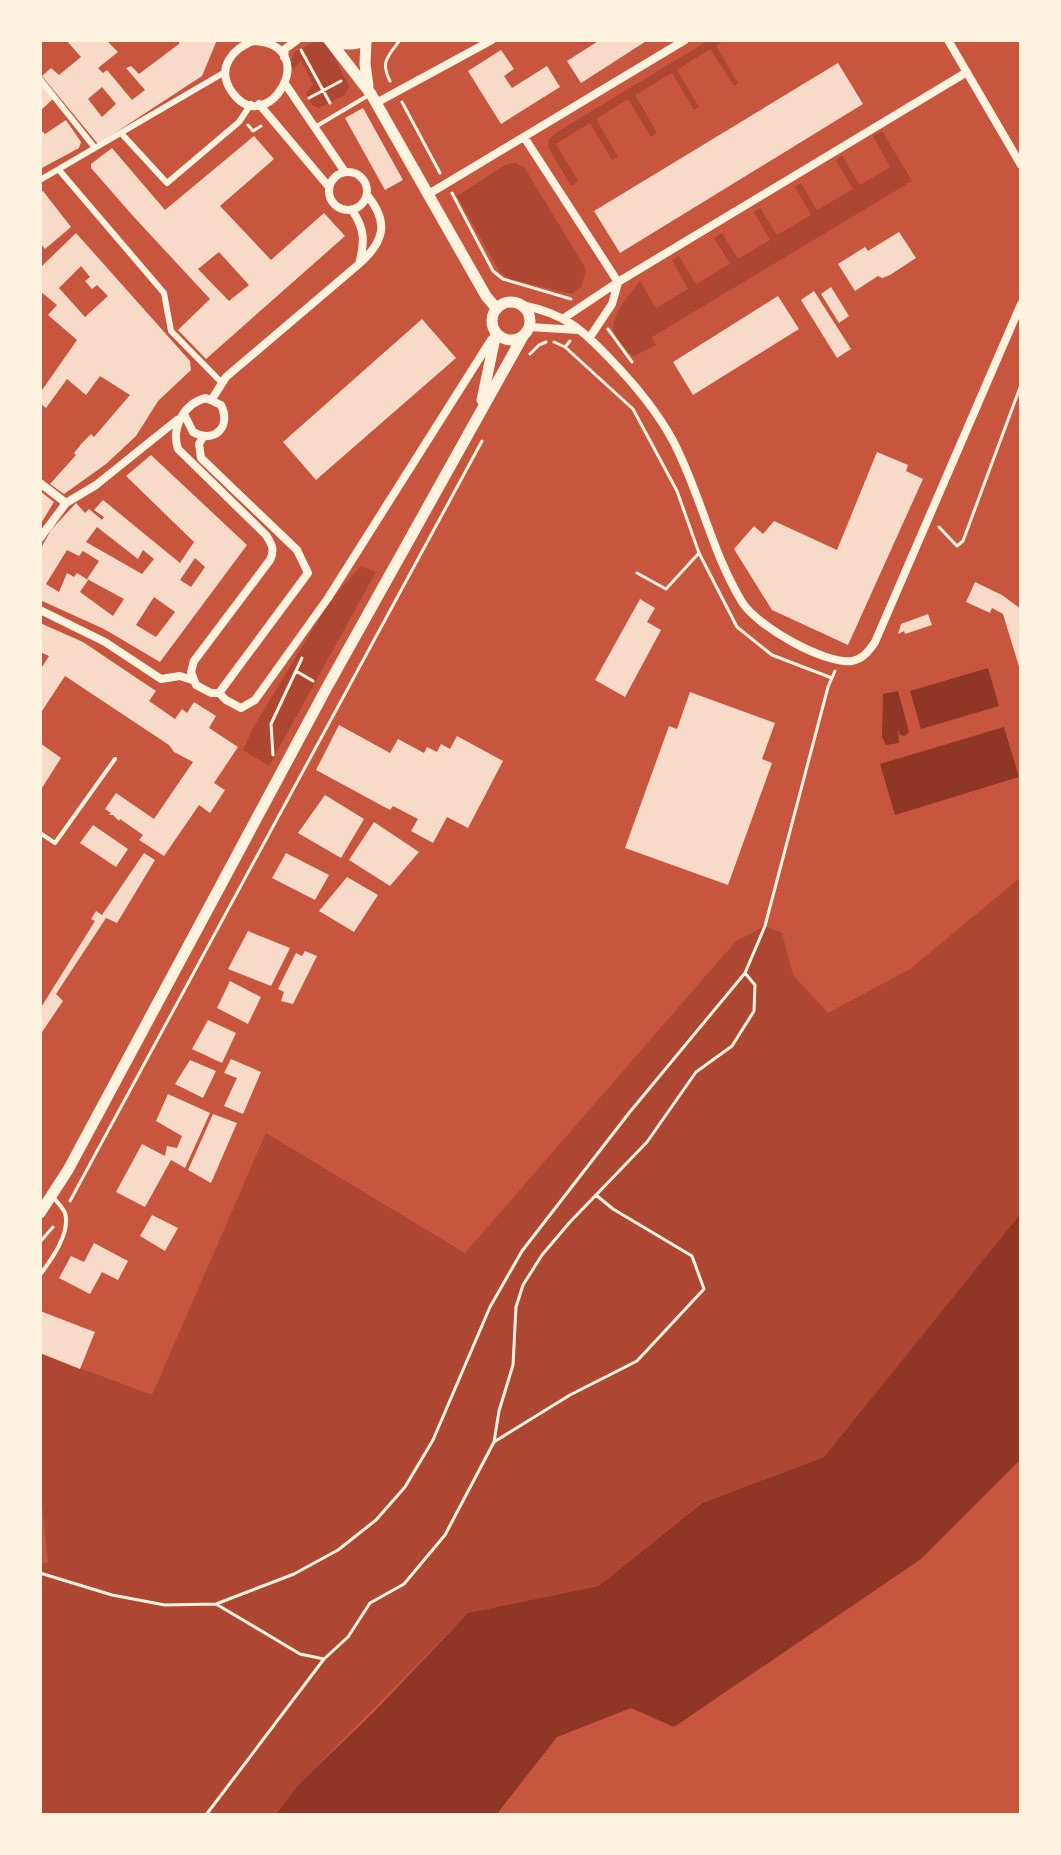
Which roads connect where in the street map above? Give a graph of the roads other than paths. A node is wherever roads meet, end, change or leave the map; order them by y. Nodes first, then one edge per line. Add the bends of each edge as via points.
1 (296, 40) edge
2 (329, 40) edge
3 (367, 40) edge
4 (492, 40) edge
5 (685, 40) edge
6 (948, 40) edge
7 (254, 41) edge
8 (234, 44) edge
9 (284, 57) junction
10 (225, 72) junction
11 (967, 72) junction
12 (40, 79) edge
13 (286, 85) junction
14 (374, 98) junction
15 (255, 104) junction
16 (315, 127) junction
17 (121, 133) junction
18 (524, 137) junction
19 (95, 148) junction
20 (1021, 165) edge
21 (59, 170) junction
22 (345, 172) junction
23 (40, 180) edge
24 (329, 187) junction
25 (367, 195) junction
26 (427, 195) junction
27 (352, 210) junction
28 (359, 264) junction
29 (618, 282) junction
30 (1021, 304) edge
31 (522, 305) junction
32 (496, 308) junction
33 (564, 318) junction
34 (580, 330) junction
35 (526, 332) junction
36 (496, 333) junction
37 (590, 337) junction
38 (221, 382) junction
39 (212, 399) junction
40 (184, 414) junction
41 (473, 427) junction
42 (203, 437) junction
43 (40, 483) edge
44 (66, 503) junction
45 (40, 538) edge
46 (40, 610) edge
47 (192, 680) junction
48 (219, 693) junction
49 (115, 759) dead end
50 (40, 833) edge
51 (53, 1197) junction
52 (40, 1213) edge
53 (40, 1275) edge

1 - 9 street
2 - 3 main road via 355,45
2 - 14 main road
3 - 14 main road via 366,78
4 - 14 street via 396,92
5 - 18 street
6 - 11 street
7 - 8 street
7 - 9 street via 270,44
8 - 10 street
9 - 13 street
10 - 15 street via 235,96
10 - 17 street
11 - 20 street
11 - 29 street
12 - 19 street
13 - 15 street via 275,98
13 - 16 street
14 - 16 lane
14 - 26 main road
15 - 17 street via 167,183
15 - 24 street
16 - 22 street
17 - 19 street
18 - 26 street
18 - 29 street
19 - 21 street
21 - 23 street
21 - 38 street via 164,293 171,331
22 - 24 street
22 - 25 street via 365,180
24 - 27 street via 337,207
25 - 27 street
25 - 28 street via 382,217 382,228
26 - 32 main road
27 - 28 street via 364,232
28 - 38 street
29 - 33 street
29 - 37 street via 612,304
30 - 37 street via 875,642 854,661 815,652 752,615 673,441 657,414
31 - 32 main road via 512,301
31 - 33 street
31 - 35 main road via 529,313
32 - 36 main road
33 - 34 street
34 - 35 street
34 - 37 street
35 - 36 main road via 512,340
35 - 41 main road
36 - 41 main road
36 - 48 street via 306,630 255,700 246,707 235,706
38 - 39 street
39 - 40 street via 194,402
39 - 42 street via 221,405 225,421 215,435
40 - 42 street via 193,432
40 - 44 street
40 - 47 street via 174,431 178,449 273,545 194,661
41 - 51 main road
42 - 48 street via 201,458 297,550 308,573
43 - 44 street
44 - 45 street
46 - 47 street via 105,642 161,679
47 - 48 street via 203,690
49 - 50 lane via 55,843
51 - 52 main road
51 - 53 lane via 65,1212 65,1222 57,1252

